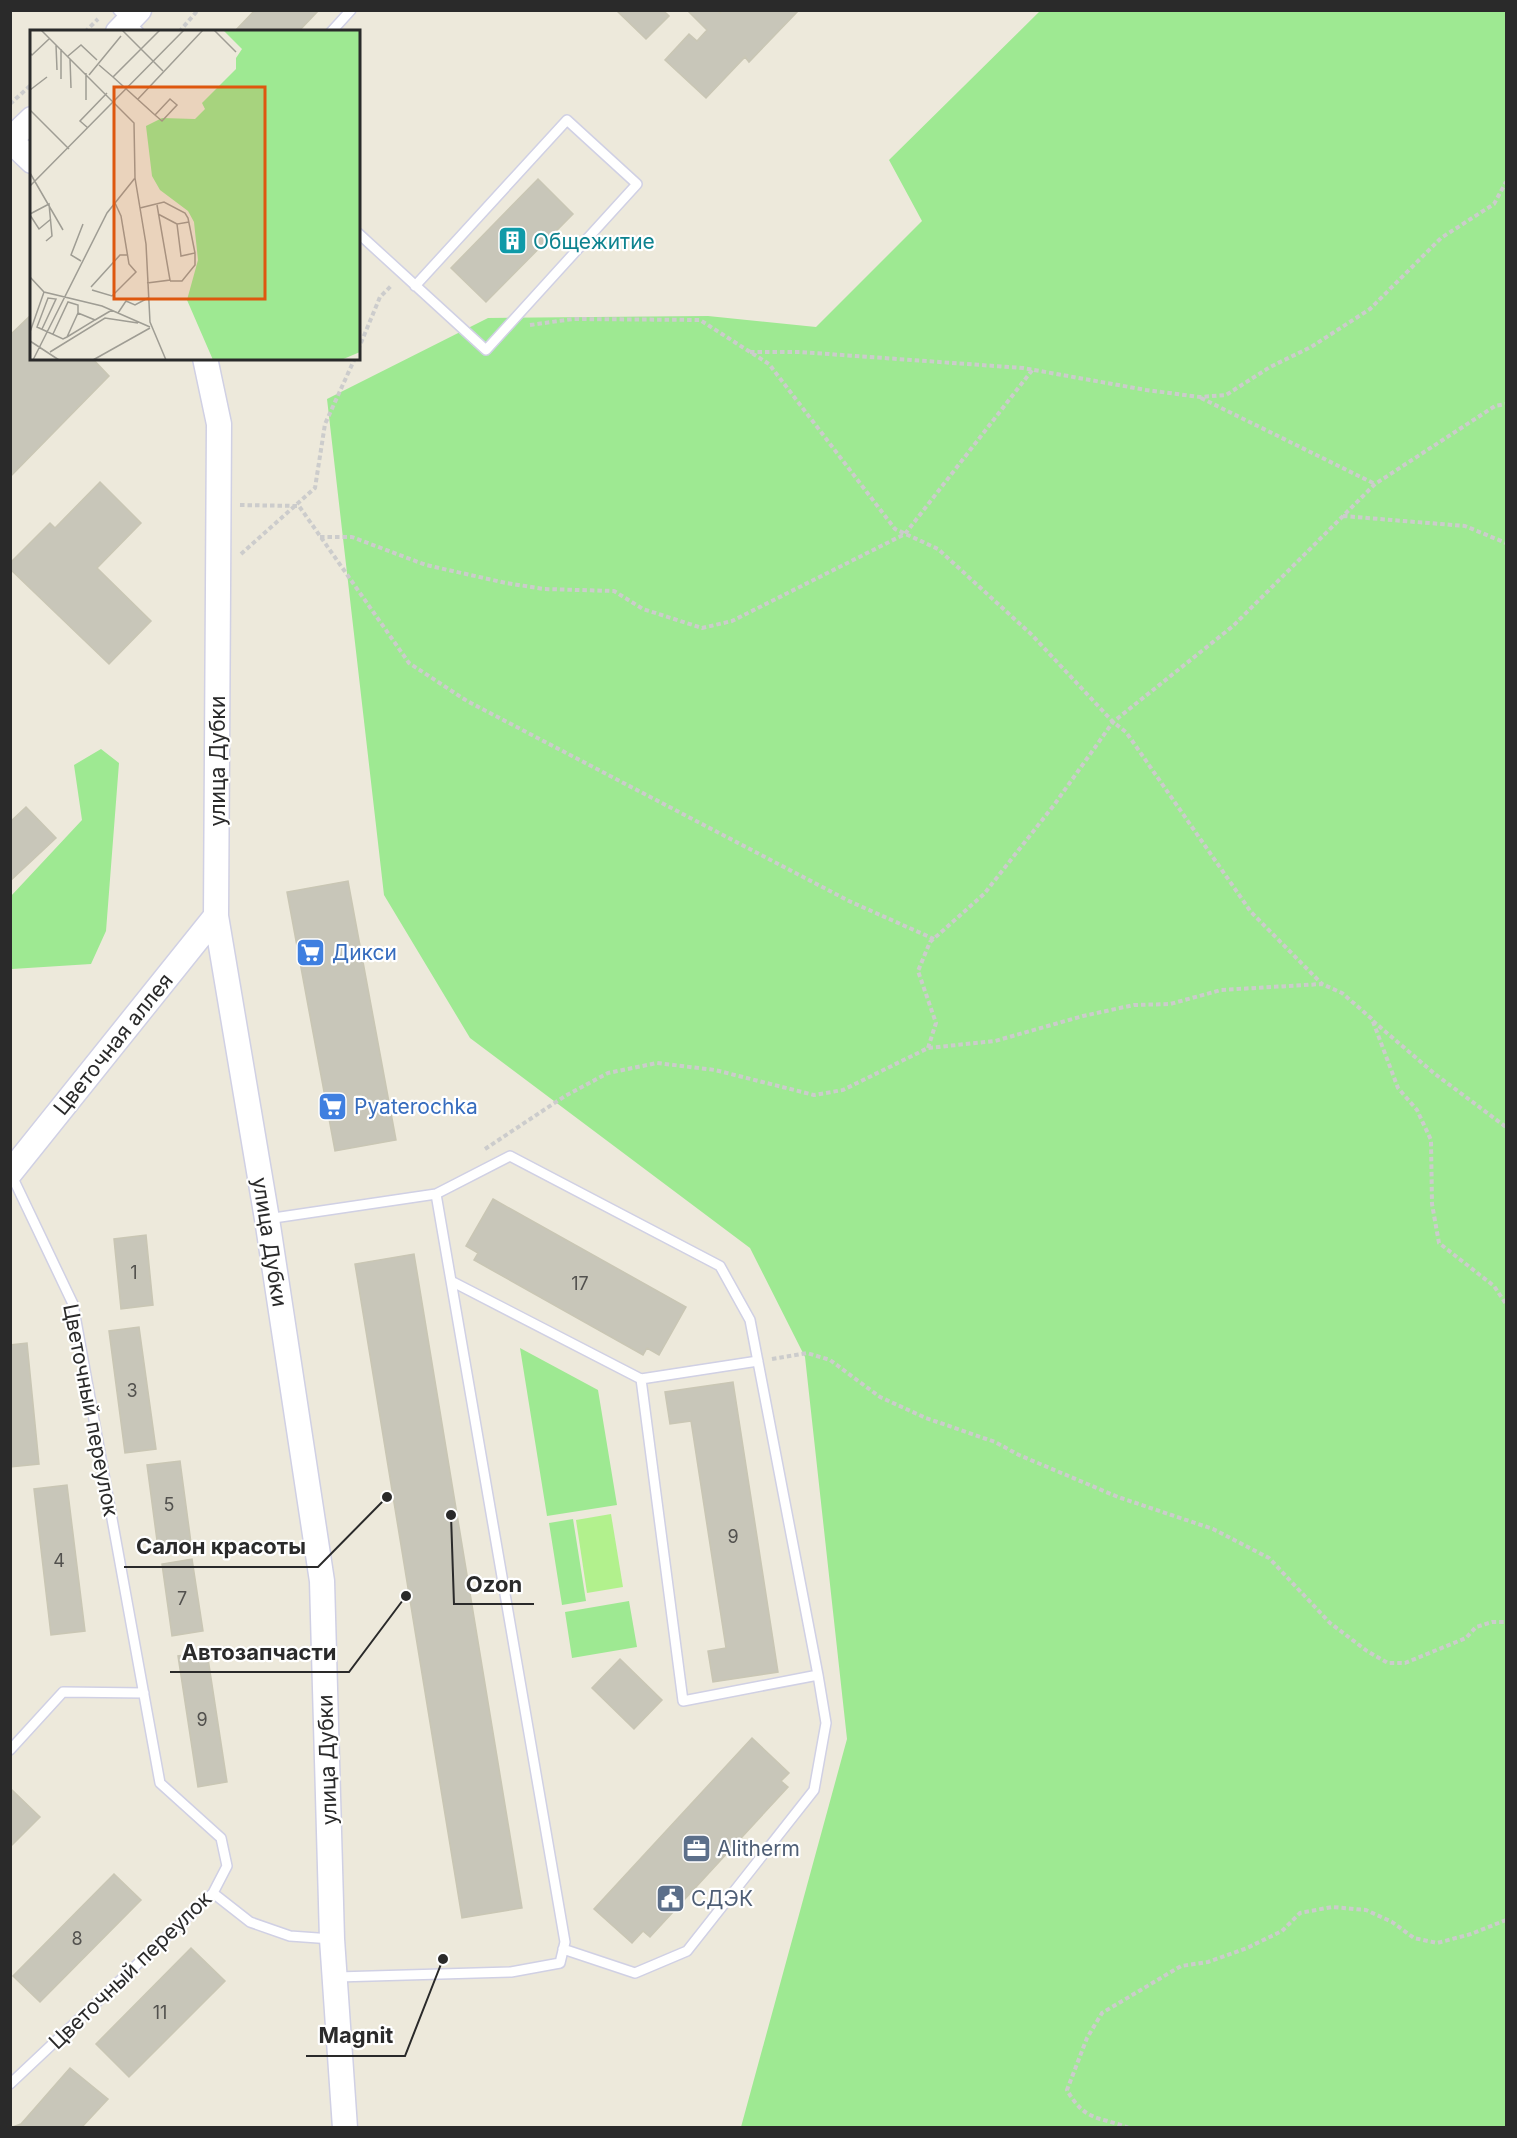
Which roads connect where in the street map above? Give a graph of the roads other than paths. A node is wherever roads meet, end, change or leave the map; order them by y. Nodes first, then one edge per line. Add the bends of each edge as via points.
1 (351, 10) edge
2 (333, 30) edge
3 (30, 121) edge
4 (10, 140) edge
5 (30, 159) edge
6 (360, 235) edge
7 (415, 286) junction
8 (205, 360) edge
9 (216, 916) junction
10 (10, 1173) edge
11 (436, 1194) junction
12 (267, 1220) junction
13 (451, 1281) junction
14 (758, 1361) junction
15 (641, 1378) junction
16 (818, 1676) junction
17 (144, 1693) junction
18 (10, 1750) edge
19 (213, 1893) junction
20 (332, 1940) junction
21 (563, 1949) junction
22 (334, 1977) junction
23 (10, 2084) edge
24 (343, 2127) edge

1 - 2 lane
3 - 4 street
4 - 5 street
6 - 7 lane
7 - 7 lane via 567,120 637,184 486,350
8 - 9 street, улица Дубки via 219,424
9 - 10 street, Цветочная аллея
9 - 12 street, улица Дубки
10 - 17 lane, Цветочный переулок via 73,1304
11 - 12 lane
11 - 13 lane
11 - 14 lane via 510,1156 518,1160 720,1266 750,1320
12 - 20 street, улица Дубки via 322,1581
13 - 15 lane
13 - 21 lane via 565,1942
14 - 15 lane
14 - 16 lane
15 - 16 lane via 683,1701
16 - 21 lane via 826,1724 814,1790 687,1951 636,1973
17 - 18 lane via 63,1692
17 - 19 lane, Цветочный переулок via 160,1783 221,1838 227,1866
19 - 20 lane via 250,1922 290,1936
19 - 23 lane, Цветочный переулок
20 - 22 street, улица Дубки
21 - 22 lane via 560,1964 511,1972
22 - 24 street, улица Дубки

